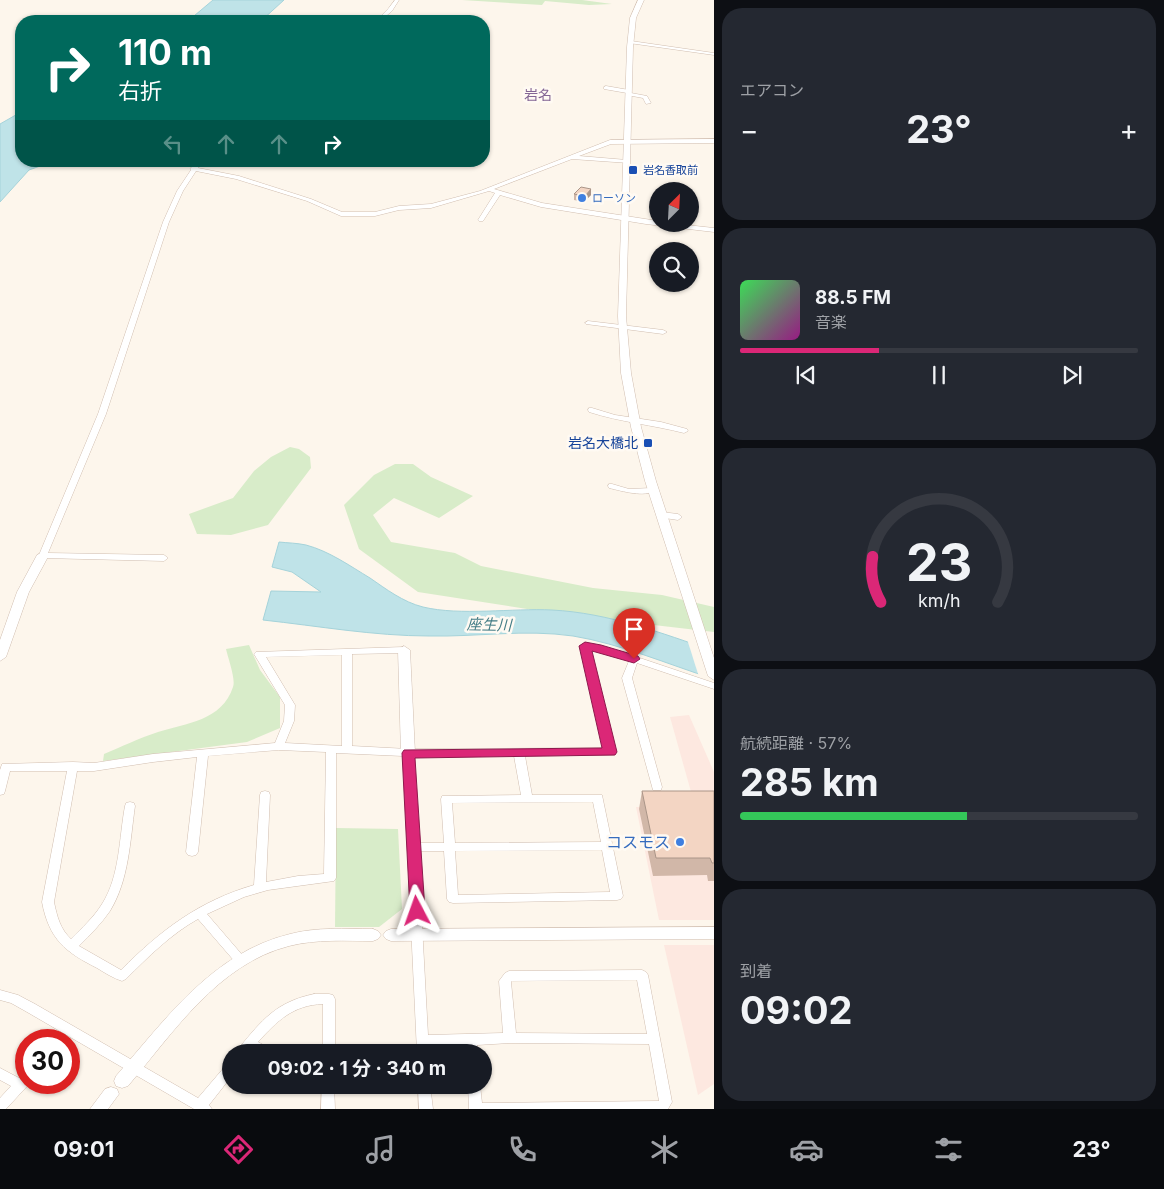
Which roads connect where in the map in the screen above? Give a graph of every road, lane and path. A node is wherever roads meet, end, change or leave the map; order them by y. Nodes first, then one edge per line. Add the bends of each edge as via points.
1 (397, 0) edge
2 (641, 0) edge
3 (385, 15) edge
4 (631, 42) junction
5 (714, 54) edge
6 (606, 88) dead end
7 (629, 93) junction
8 (648, 103) dead end
9 (627, 141) junction
10 (714, 141) edge
11 (568, 157) junction
12 (627, 162) junction
13 (195, 167) edge
14 (193, 170) junction
15 (488, 189) junction
16 (498, 193) junction
17 (625, 219) junction
18 (481, 220) dead end
19 (714, 230) edge
20 (588, 323) dead end
21 (622, 327) junction
22 (663, 332) dead end
23 (592, 410) dead end
24 (633, 420) junction
25 (684, 431) dead end
26 (612, 486) dead end
27 (652, 490) junction
28 (660, 515) junction
29 (678, 517) dead end
30 (43, 554) junction
31 (164, 558) dead end
32 (404, 650) joint
33 (347, 651) junction
34 (0, 657) edge
35 (634, 659) junction
36 (714, 676) edge
37 (714, 686) edge
38 (278, 746) junction
39 (331, 750) junction
40 (347, 750) junction
41 (203, 753) junction
42 (408, 753) junction
43 (519, 753) junction
44 (73, 766) junction
45 (657, 787) dead end
46 (0, 790) edge
47 (265, 796) dead end
48 (527, 798) junction
49 (130, 806) dead end
50 (448, 846) junction
51 (607, 846) junction
52 (413, 847) junction
53 (192, 852) dead end
54 (260, 887) junction
55 (199, 912) junction
56 (714, 933) edge
57 (373, 935) joint
58 (391, 935) joint
59 (419, 935) junction
60 (71, 947) junction
61 (240, 960) junction
62 (0, 995) edge
63 (57, 1029) edge
64 (510, 1038) junction
65 (653, 1039) junction
66 (80, 1042) edge
67 (250, 1044) edge
68 (329, 1044) edge
69 (422, 1044) edge
70 (481, 1044) edge
71 (134, 1068) junction
72 (0, 1072) edge
73 (15, 1079) edge
74 (122, 1081) joint
75 (222, 1081) edge
76 (15, 1091) edge
77 (111, 1094) joint
78 (327, 1094) edge
79 (425, 1094) edge
80 (475, 1094) edge
81 (0, 1108) edge
82 (203, 1108) edge
83 (98, 1109) edge
84 (328, 1109) edge
85 (426, 1109) edge
86 (476, 1109) edge

1 - 3 street
2 - 4 street via 633,18
4 - 5 street
4 - 7 street
6 - 7 street
7 - 8 street via 645,97
7 - 9 street
9 - 10 street
9 - 11 street via 606,143
9 - 12 street
11 - 12 street
11 - 15 street
12 - 17 street
13 - 14 street
14 - 15 street via 237,177 347,214 375,214 399,208 431,206
14 - 30 street via 160,237 102,414
15 - 16 street
16 - 17 street via 541,205
16 - 18 street
17 - 19 street
17 - 21 street
20 - 21 street
21 - 22 street
21 - 24 street
23 - 24 street
24 - 25 street
24 - 27 street
26 - 27 street via 629,491
27 - 28 street
28 - 29 street
28 - 36 street
30 - 31 street
30 - 34 street via 23,592
32 - 33 street
32 - 42 street
33 - 38 street via 259,654 290,705 288,724
33 - 40 street
35 - 37 street
35 - 43 street via 585,646 610,752
35 - 45 street via 627,678
38 - 39 street
38 - 41 street
39 - 40 street
39 - 54 street via 330,878
40 - 42 street
41 - 44 street via 94,767
41 - 53 street
42 - 43 street
42 - 52 street
43 - 48 street
44 - 46 street via 6,767
44 - 60 street via 48,902 54,928
47 - 54 street
48 - 50 street via 446,799
48 - 51 street via 598,798
49 - 60 street via 117,883 111,899 94,924
50 - 51 street
50 - 51 street via 453,898 617,896
50 - 52 street
52 - 59 street
54 - 55 street
55 - 60 street via 164,935 122,976
55 - 61 street
56 - 59 street
57 - 58 street
57 - 61 street via 288,940
58 - 59 street
59 - 69 street
61 - 71 street via 206,986
62 - 63 street via 14,999
64 - 65 street
64 - 65 street via 505,981 509,976 642,975
64 - 70 street
65 - 86 street via 666,1102 662,1107
66 - 71 street
67 - 68 street via 283,1011 307,1000 329,999
71 - 74 street
71 - 82 street
72 - 73 street
74 - 77 street
75 - 82 street
76 - 81 street
77 - 83 street
78 - 84 street
79 - 85 street
80 - 86 street

